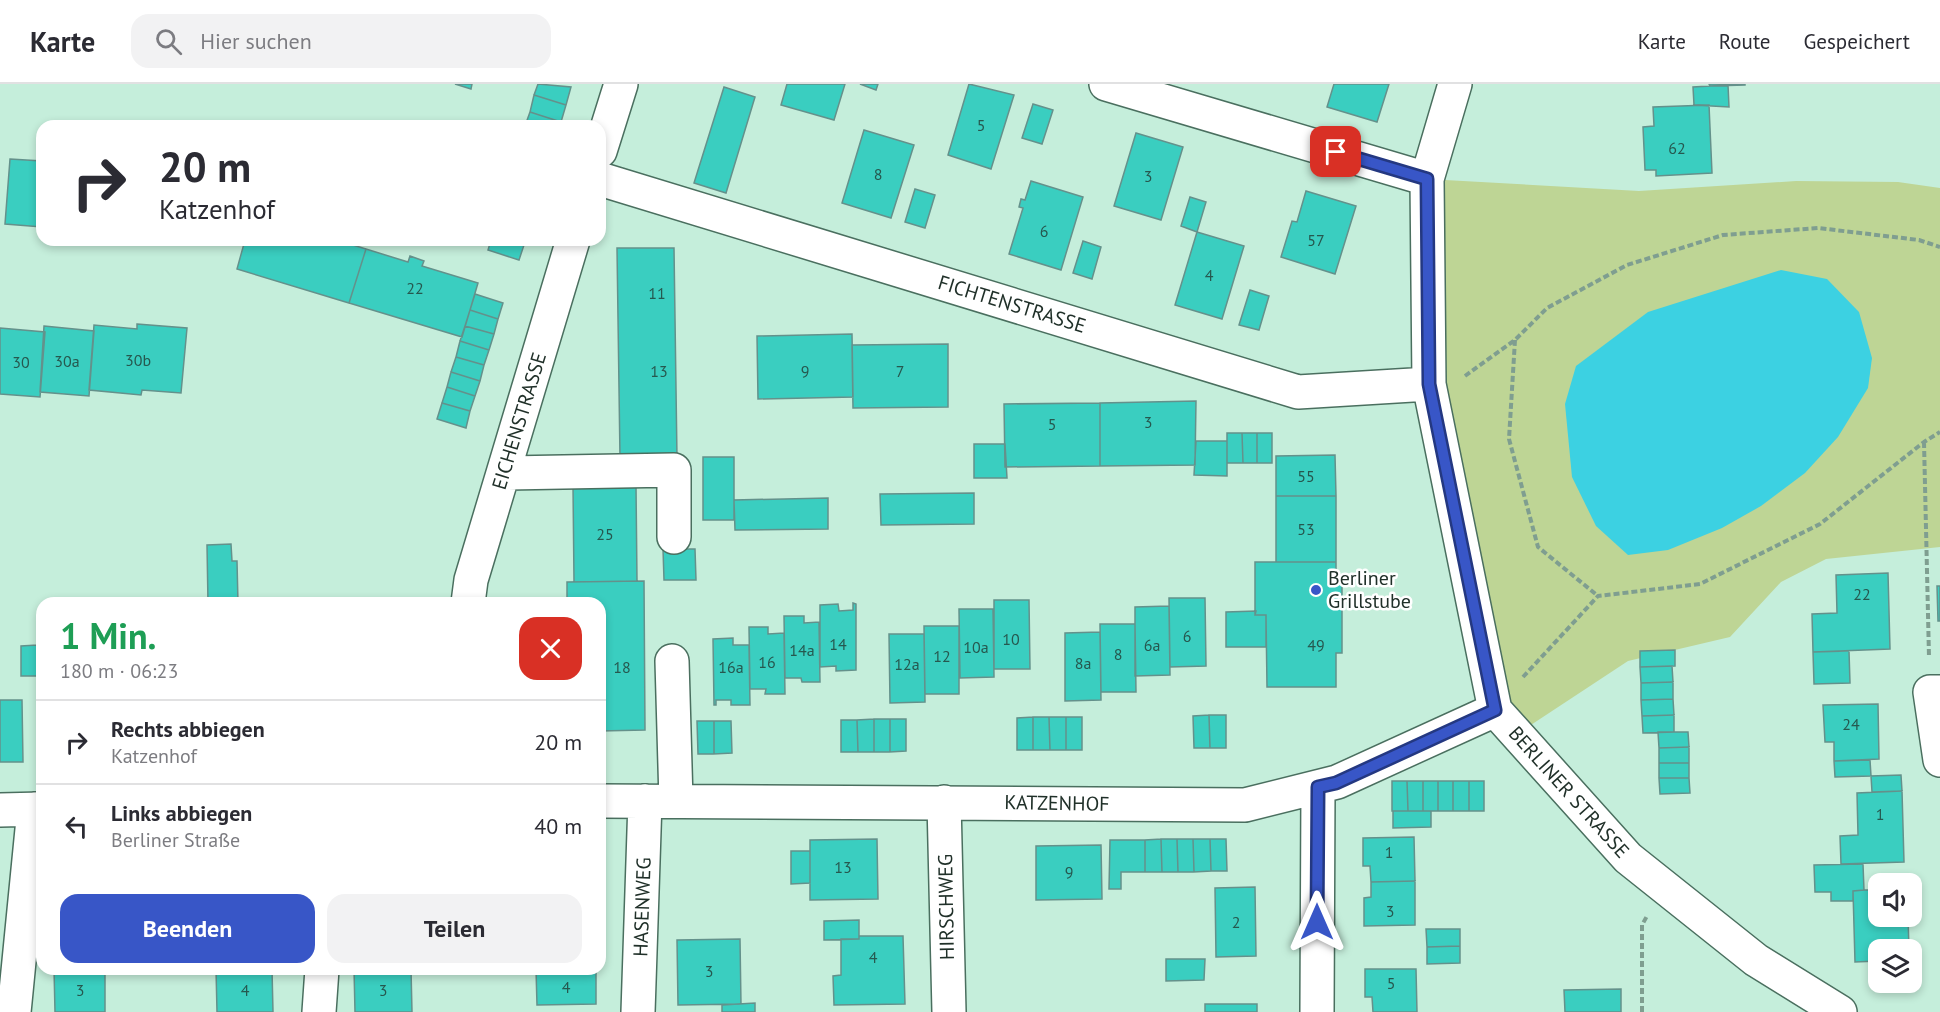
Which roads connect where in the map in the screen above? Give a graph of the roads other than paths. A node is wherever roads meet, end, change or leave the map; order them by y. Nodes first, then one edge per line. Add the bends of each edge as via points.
1 (621, 84) edge
2 (1106, 84) edge
3 (1455, 84) edge
4 (606, 132) edge
5 (1427, 179) junction
6 (606, 181) edge
7 (571, 246) edge
8 (1429, 384) junction
9 (504, 474) junction
10 (674, 537) dead end
11 (469, 597) edge
12 (672, 661) dead end
13 (1935, 692) edge
14 (1495, 710) junction
15 (1940, 760) edge
16 (1318, 787) junction
17 (606, 801) edge
18 (661, 801) junction
19 (944, 802) junction
20 (36, 809) edge
21 (0, 810) edge
22 (36, 826) edge
23 (322, 975) edge
24 (14, 1012) edge
25 (319, 1012) edge
26 (638, 1012) edge
27 (949, 1012) edge
28 (1317, 1012) edge
29 (1840, 1012) edge

1 - 4 street
2 - 5 street
3 - 5 street, BERLINER STRASSE
5 - 8 street, BERLINER STRASSE
6 - 8 street, FICHTENSTRASSE via 1298,392
7 - 9 street, EICHENSTRASSE
8 - 14 street, BERLINER STRASSE
9 - 10 street via 674,470
9 - 11 street, EICHENSTRASSE
12 - 18 street, HASENWEG
13 - 15 street
14 - 16 street, KATZENHOF via 1336,783
14 - 29 street, BERLINER STRASSE via 1628,858 1756,960
16 - 19 street, KATZENHOF via 1245,805
16 - 28 street
17 - 18 street, KATZENHOF
18 - 19 street, KATZENHOF
18 - 26 street, HASENWEG
19 - 27 street, HIRSCHWEG
20 - 21 street
22 - 24 street
23 - 25 street

